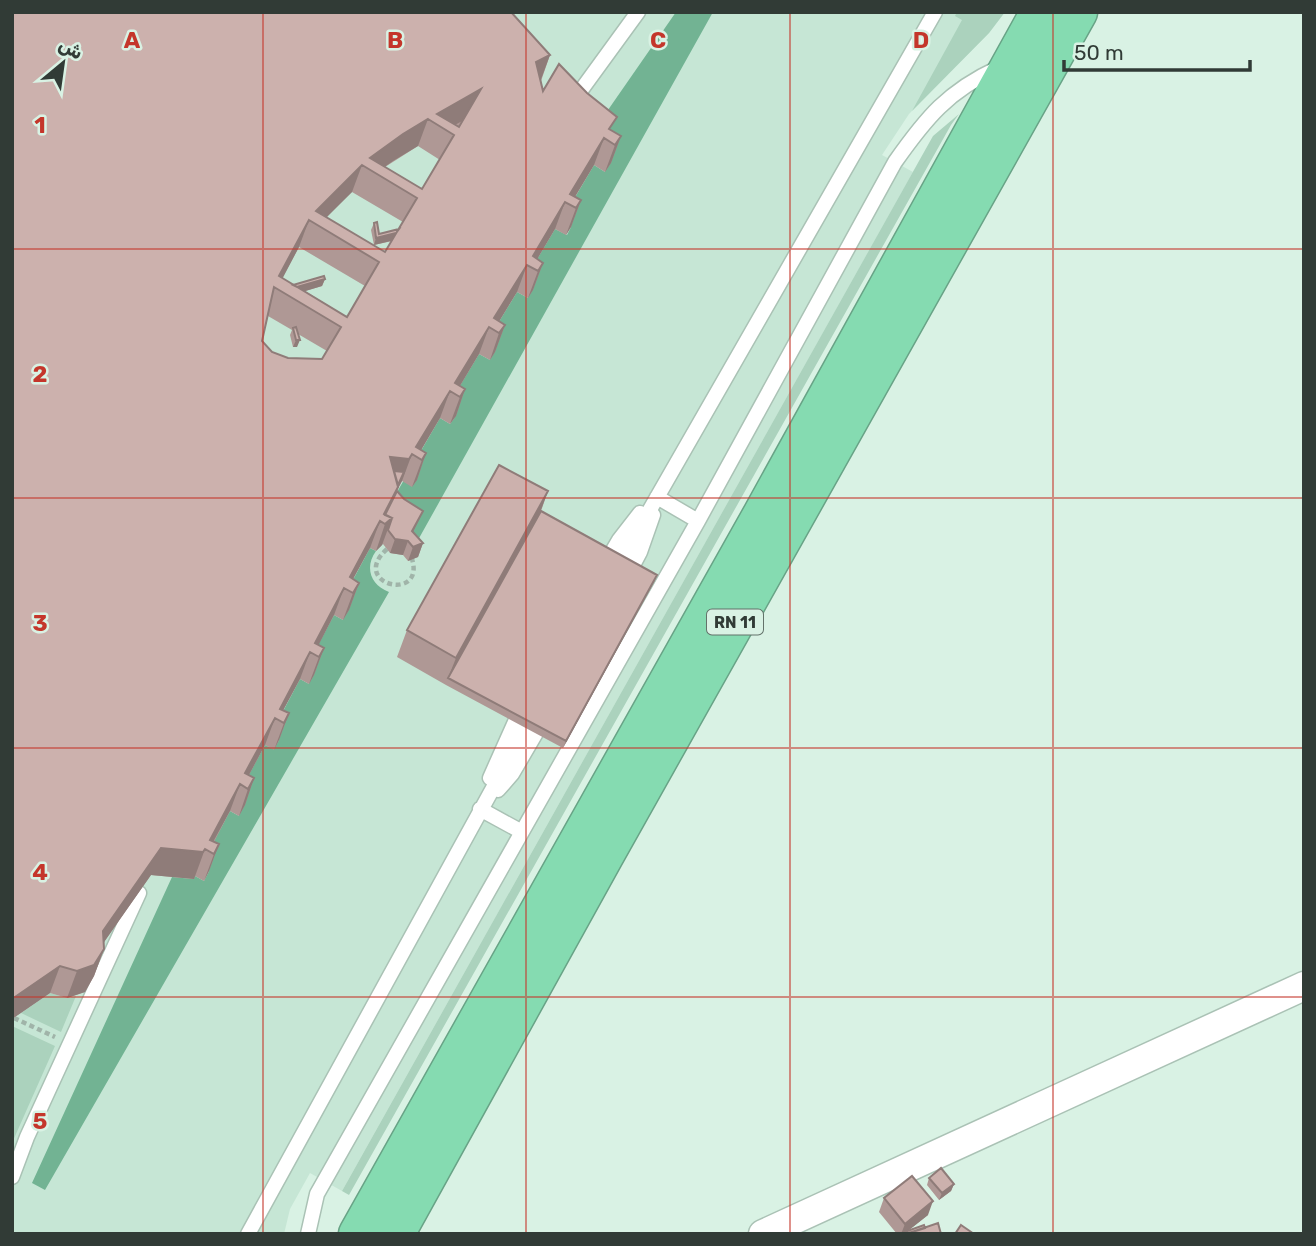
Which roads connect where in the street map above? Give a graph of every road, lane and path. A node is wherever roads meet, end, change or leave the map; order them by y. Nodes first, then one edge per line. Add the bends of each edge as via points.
1 (638, 12) edge
2 (935, 12) edge
3 (1040, 12) edge
4 (1078, 12) edge
5 (1013, 63) junction
6 (566, 110) edge
7 (657, 497) junction
8 (698, 522) junction
9 (387, 549) edge
10 (408, 551) edge
11 (480, 809) junction
12 (522, 832) junction
13 (139, 893) edge
14 (1304, 986) edge
15 (14, 1018) edge
16 (69, 1043) junction
17 (12, 1177) edge
18 (248, 1234) edge
19 (308, 1234) edge
20 (358, 1234) edge
21 (395, 1234) edge
22 (763, 1234) edge

1 - 6 lane
2 - 7 lane
3 - 5 highway, RN 11
4 - 21 highway, RN 11
5 - 8 lane via 948,99 923,122 895,162
5 - 20 highway, RN 11
7 - 7 lane via 647,534 620,563 630,525
7 - 8 lane
8 - 12 lane
9 - 10 path via 376,567 380,579 391,586 412,576 414,565
11 - 11 lane via 512,774 526,728 495,764
11 - 12 lane
11 - 18 lane
12 - 19 lane via 317,1194
13 - 16 lane
14 - 22 street
15 - 16 path
16 - 17 lane

